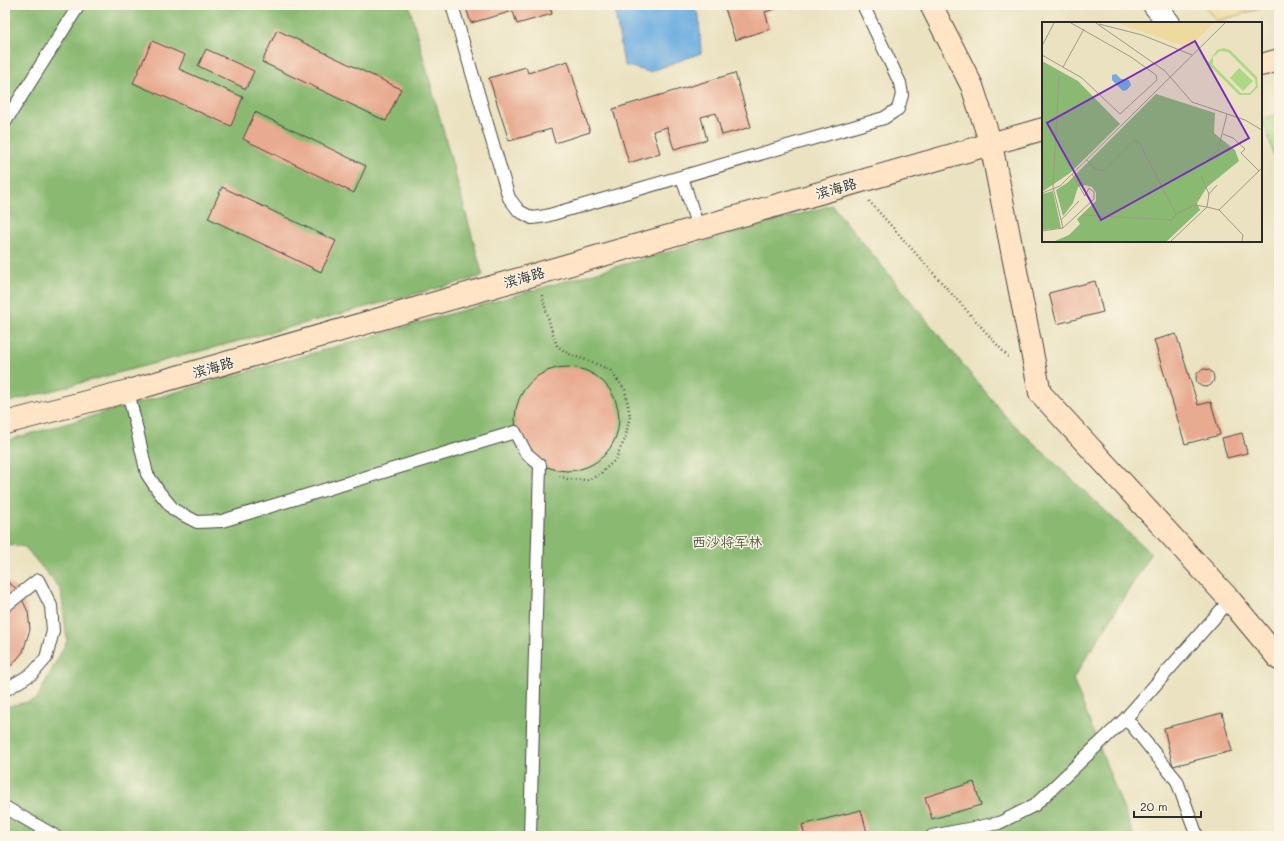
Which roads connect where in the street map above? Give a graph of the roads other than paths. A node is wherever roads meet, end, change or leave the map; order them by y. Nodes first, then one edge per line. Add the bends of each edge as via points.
1 (79, 5) edge
2 (452, 5) edge
3 (863, 5) edge
4 (931, 5) edge
5 (1154, 5) edge
6 (1168, 22) edge
7 (1279, 60) edge
8 (1262, 65) edge
9 (5, 122) edge
10 (1042, 129) edge
11 (991, 144) junction
12 (682, 177) junction
13 (698, 228) junction
14 (128, 391) junction
15 (5, 423) edge
16 (1230, 600) junction
17 (5, 606) edge
18 (1279, 659) edge
19 (5, 690) edge
20 (1126, 718) junction
21 (5, 807) edge
22 (55, 836) edge
23 (530, 836) edge
24 (932, 836) edge
25 (1197, 836) edge

1 - 9 lane
2 - 12 lane via 509,198 519,211 532,218 546,216
3 - 12 lane via 900,83 902,95 898,109 884,118
4 - 11 main road via 972,86
5 - 6 street
7 - 8 main road
10 - 11 main road, 滨海路
11 - 13 main road, 滨海路
11 - 16 main road via 1040,393
12 - 13 lane
13 - 14 main road, 滨海路
14 - 15 main road, 滨海路
14 - 23 lane via 146,474 174,510 197,522 222,521 515,432 526,453 540,465
16 - 18 main road
16 - 20 lane
17 - 19 lane via 38,580 51,606 53,631 46,658 33,673
20 - 24 lane via 1035,805 998,824
20 - 25 lane via 1177,781
21 - 22 lane

